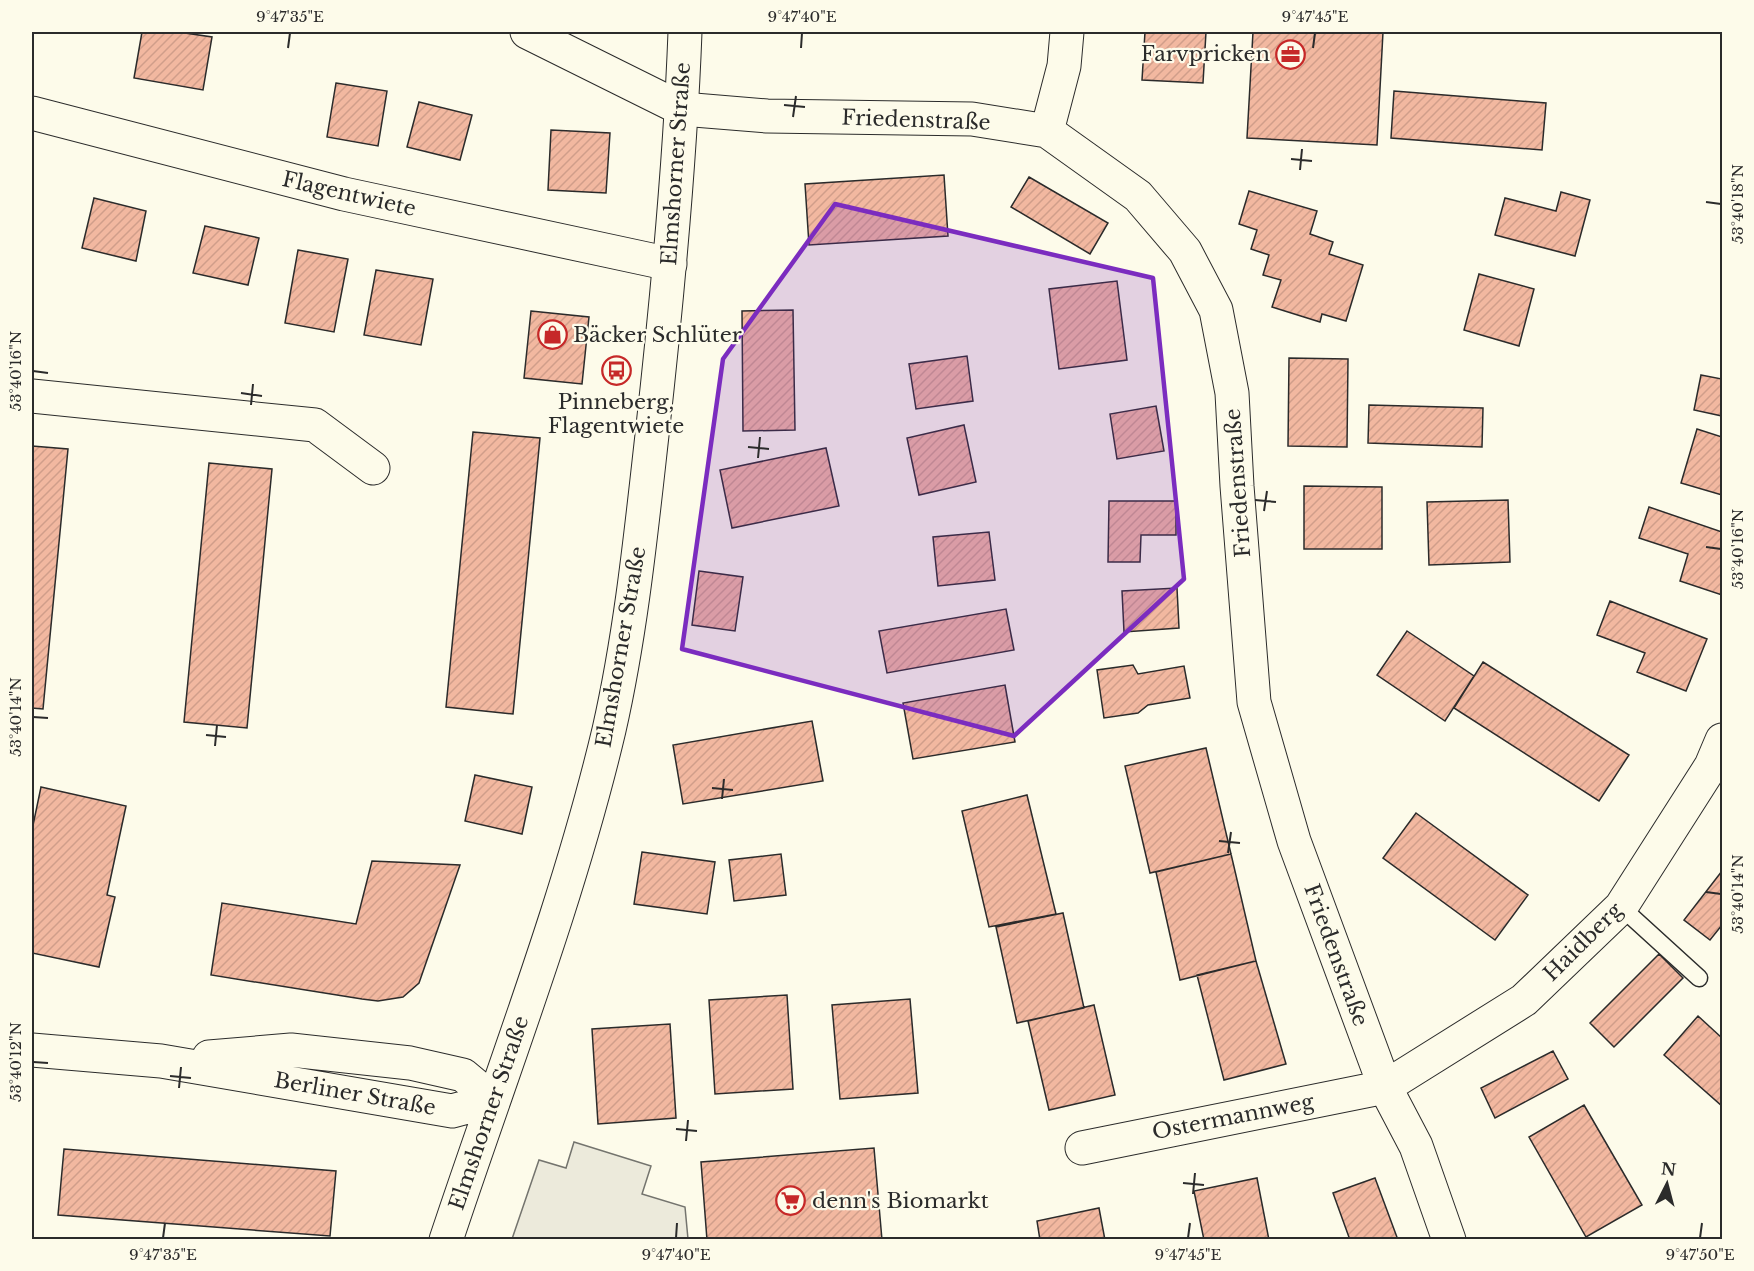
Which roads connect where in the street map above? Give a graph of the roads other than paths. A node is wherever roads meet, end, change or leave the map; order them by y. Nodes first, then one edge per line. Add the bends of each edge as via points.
1 (527, 32) edge
2 (685, 32) edge
3 (1066, 32) edge
4 (682, 109) junction
5 (32, 113) edge
6 (1047, 131) junction
7 (670, 264) junction
8 (32, 396) edge
9 (373, 468) dead end
10 (1722, 740) edge
11 (1621, 907) junction
12 (1699, 978) dead end
13 (32, 1050) edge
14 (1385, 1087) junction
15 (493, 1100) junction
16 (1082, 1148) dead end
17 (446, 1239) edge
18 (1449, 1239) edge

1 - 4 street
2 - 4 street, Elmshorner Straße
3 - 6 street via 1064,66
4 - 6 street, Friedenstraße via 767,116 972,118
4 - 7 street, Elmshorner Straße
5 - 7 street, Flagentwiete via 344,194
6 - 14 street, Friedenstraße via 1138,196 1185,251 1216,310 1232,393 1254,702 1294,841
7 - 15 street, Elmshorner Straße via 638,564 609,727 587,817
8 - 9 street via 315,425
10 - 11 street, Haidberg via 1711,766
11 - 12 lane
11 - 14 street, Haidberg via 1524,1000
13 - 15 street, Berliner Straße via 161,1061 452,1111
14 - 16 street, Ostermannweg
14 - 18 street, Friedenstraße via 1416,1146
15 - 17 street, Elmshorner Straße

